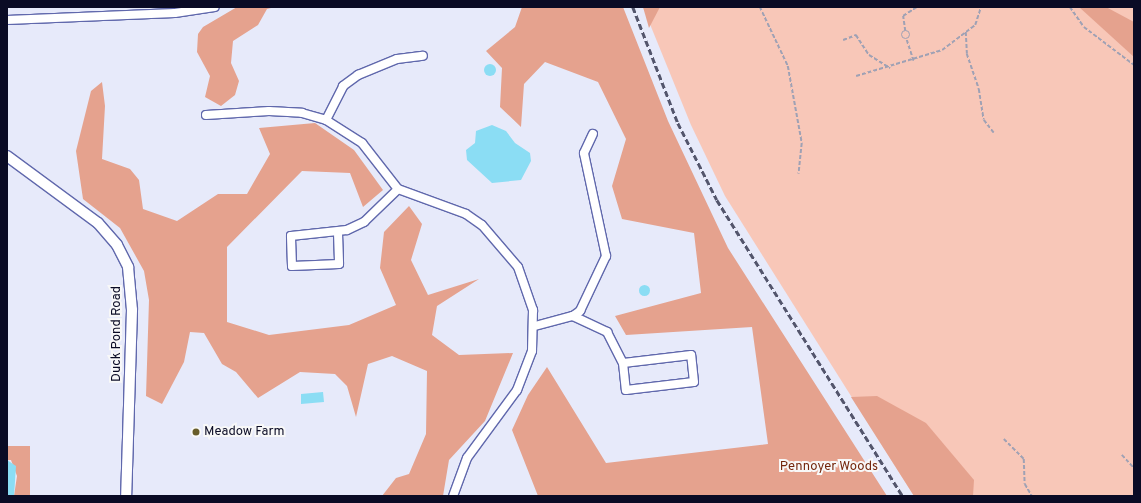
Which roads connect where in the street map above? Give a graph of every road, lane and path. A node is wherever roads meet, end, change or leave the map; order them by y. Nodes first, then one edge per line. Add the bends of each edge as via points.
1 (215, 7) edge
2 (760, 7) edge
3 (917, 7) edge
4 (981, 7) edge
5 (1070, 7) edge
6 (7, 20) edge
7 (904, 31) junction
8 (966, 32) junction
9 (844, 40) dead end
10 (907, 40) junction
11 (423, 56) dead end
12 (914, 60) junction
13 (1134, 65) edge
14 (890, 68) junction
15 (856, 76) dead end
16 (206, 115) dead end
17 (326, 120) junction
18 (994, 133) dead end
19 (593, 134) dead end
20 (7, 156) edge
21 (799, 174) dead end
22 (398, 190) junction
23 (338, 233) junction
24 (574, 316) junction
25 (535, 326) junction
26 (623, 363) junction
27 (1004, 438) dead end
28 (1122, 455) dead end
29 (1134, 468) edge
30 (126, 496) edge
31 (453, 496) edge
32 (1032, 496) edge

1 - 6 street via 175,13
2 - 21 path via 788,66 802,143
3 - 7 path via 903,16
4 - 8 path via 978,20
5 - 13 path via 1084,27
7 - 10 path via 902,36
7 - 10 path via 911,34
8 - 12 path via 942,50
8 - 18 path via 967,54 979,90 984,120
9 - 14 path via 856,35 869,55
10 - 12 path
11 - 17 street via 397,59 358,75 343,86
12 - 14 path
14 - 15 path
16 - 17 street via 269,111 302,113
17 - 22 street via 362,143
19 - 24 street via 584,153 606,256 580,311
20 - 30 street, Duck Pond Road via 98,223 117,245 128,267 132,310
22 - 23 street via 364,222
22 - 25 street via 466,214 482,225 518,267 527,284
23 - 23 street via 291,236 292,266 339,264
24 - 25 street
24 - 26 street via 607,332
25 - 31 street via 532,351 517,390 467,458
26 - 26 street via 691,355 694,382 626,390
27 - 32 path via 1024,460 1025,484
28 - 29 path

